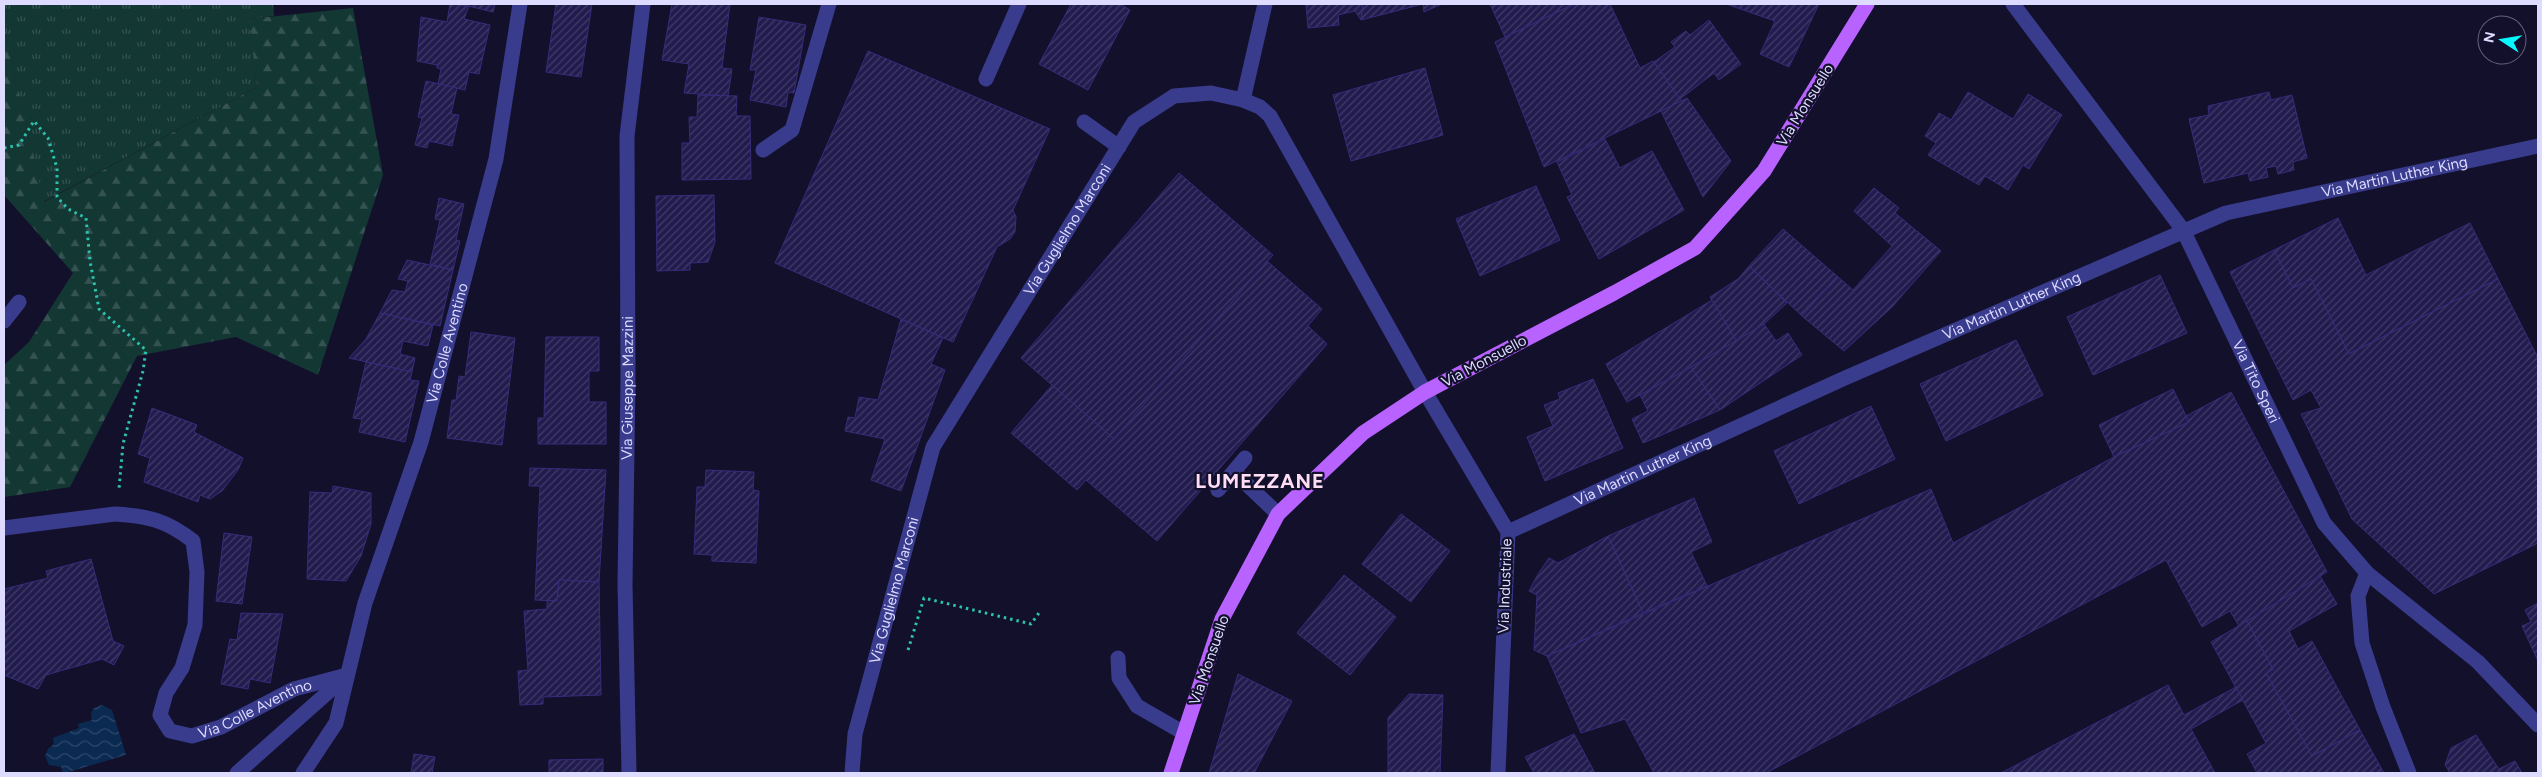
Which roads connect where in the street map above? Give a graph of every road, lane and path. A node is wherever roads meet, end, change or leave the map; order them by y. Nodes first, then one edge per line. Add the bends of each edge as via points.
1 (520, 4) edge
2 (643, 4) edge
3 (829, 4) edge
4 (1019, 4) edge
5 (1265, 4) edge
6 (1867, 4) edge
7 (2013, 4) edge
8 (986, 79) dead end
9 (1242, 100) junction
10 (1084, 122) dead end
11 (2538, 146) edge
12 (1119, 147) junction
13 (4, 148) edge
14 (763, 150) dead end
15 (2183, 230) junction
16 (19, 302) dead end
17 (4, 320) edge
18 (1425, 392) junction
19 (1244, 458) dead end
20 (1234, 472) junction
21 (120, 481) dead end
22 (1218, 490) dead end
23 (1278, 514) junction
24 (4, 528) edge
25 (1508, 532) junction
26 (2367, 573) junction
27 (1041, 610) dead end
28 (876, 656) junction
29 (1118, 658) dead end
30 (347, 675) junction
31 (2538, 725) edge
32 (1184, 733) junction
33 (237, 773) edge
34 (303, 773) edge
35 (629, 773) edge
36 (852, 773) edge
37 (1171, 773) edge
38 (1498, 773) edge
39 (2410, 773) edge

1 - 30 street, Via Colle Aventino via 496,159 421,442 365,602
2 - 35 street, Via Giuseppe Mazzini via 627,136 628,379 624,586
3 - 14 street via 792,130
4 - 8 street
5 - 9 street
6 - 18 main road, Via Monsuello via 1764,171 1695,248
7 - 15 street, Via Tito Speri
9 - 12 street, Via Guglielmo Marconi via 1211,93 1174,96 1134,122
9 - 18 street, Via Guglielmo Marconi via 1260,107 1270,116
10 - 12 street
11 - 15 street, Via Martin Luther King via 2226,212
12 - 28 street, Via Guglielmo Marconi via 933,447
13 - 21 path via 19,145 34,121 48,138 57,168 57,197 68,210 86,218 99,309 146,350 123,444
15 - 25 street, Via Martin Luther King via 1845,378
15 - 26 street, Via Tito Speri via 2324,523
16 - 17 street
18 - 23 main road, Via Monsuello via 1363,433
18 - 25 street, Via Industriale
19 - 20 street
20 - 22 street
20 - 23 street
23 - 32 main road, Via Monsuello via 1222,619
24 - 30 street, Via Colle Aventino via 114,514 132,515 155,518 193,541 197,572 195,625 182,668 166,693 160,715 170,731 192,736 221,728 294,689
25 - 38 street, Via Industriale
26 - 31 street, Via Tito Speri via 2478,662
26 - 39 street via 2358,596 2362,643 2382,707
27 - 28 path via 1031,624 924,598 904,664
28 - 36 street, Via Guglielmo Marconi via 855,734
29 - 32 street via 1119,678 1136,706
30 - 33 street, Via Colle Aventino
30 - 34 street via 336,723
32 - 37 main road, Via Monsuello

